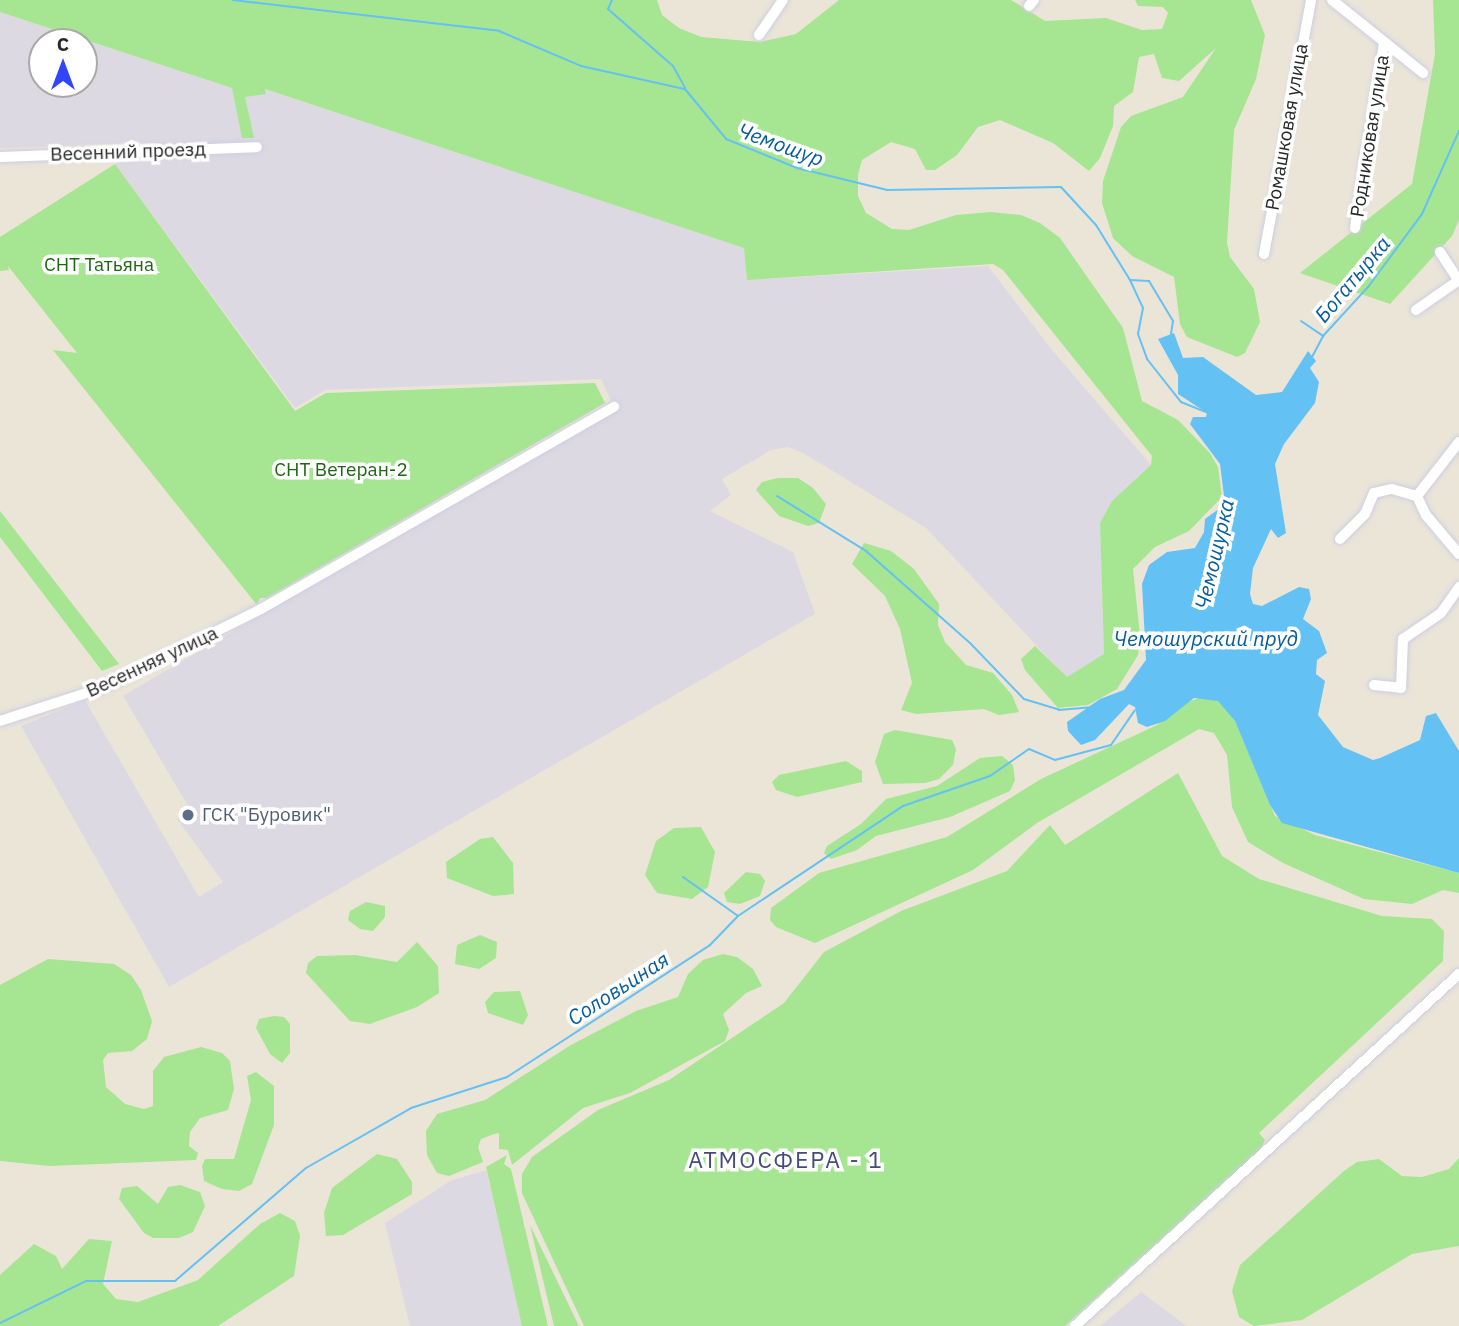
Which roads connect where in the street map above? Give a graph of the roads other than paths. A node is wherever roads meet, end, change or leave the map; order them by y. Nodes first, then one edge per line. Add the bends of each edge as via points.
1 (783, 0) edge
2 (1311, 0) edge
3 (1332, 0) edge
4 (759, 35) dead end
5 (1384, 43) junction
6 (1423, 73) dead end
7 (257, 147) dead end
8 (0, 157) edge
9 (1355, 228) dead end
10 (1440, 252) dead end
11 (1264, 254) dead end
12 (1459, 281) edge
13 (1416, 310) dead end
14 (614, 407) dead end
15 (1459, 442) edge
16 (1418, 496) junction
17 (1340, 539) dead end
18 (1459, 554) edge
19 (1459, 587) edge
20 (1374, 685) dead end
21 (0, 721) edge
22 (1459, 974) edge
23 (1075, 1326) edge

1 - 4 street
2 - 11 street, Ромашковая улица
3 - 5 street
5 - 6 street
5 - 9 street, Родниковая улица
7 - 8 street, Весенний проезд
10 - 12 street
12 - 13 street
14 - 21 street, Весенняя улица via 261,609 102,688
15 - 16 street
16 - 17 street via 1402,489 1374,493 1365,514
16 - 18 street via 1426,515
19 - 20 street via 1441,613 1403,639 1401,688
22 - 23 street

